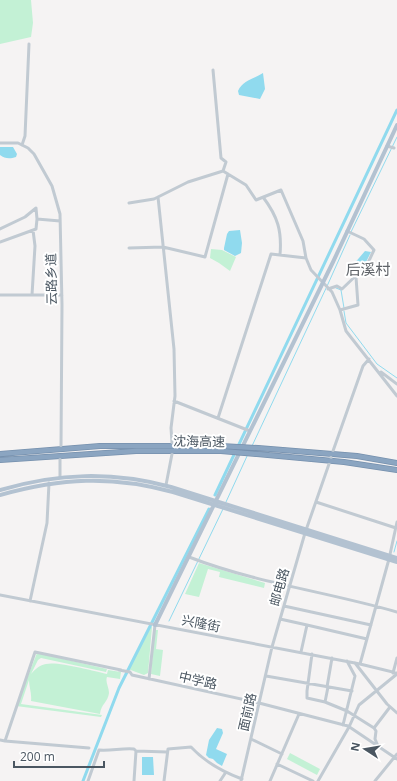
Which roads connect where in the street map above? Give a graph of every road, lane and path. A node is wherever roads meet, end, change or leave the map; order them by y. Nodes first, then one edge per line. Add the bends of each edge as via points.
1 (29, 44) dead end
2 (213, 70) dead end
3 (397, 125) edge
4 (0, 143) edge
5 (22, 145) junction
6 (223, 171) junction
7 (228, 174) junction
8 (158, 197) junction
9 (263, 197) junction
10 (129, 203) dead end
11 (37, 218) junction
12 (60, 221) junction
13 (0, 229) edge
14 (34, 230) junction
15 (350, 232) junction
16 (0, 242) edge
17 (163, 247) junction
18 (129, 248) dead end
19 (280, 255) junction
20 (306, 258) junction
21 (356, 277) junction
22 (325, 286) junction
23 (0, 295) edge
24 (32, 295) junction
25 (62, 295) junction
26 (343, 310) junction
27 (369, 360) junction
28 (377, 370) junction
29 (397, 384) edge
30 (397, 396) edge
31 (174, 401) junction
32 (218, 418) junction
33 (250, 431) junction
34 (172, 443) dead end
35 (61, 446) dead end
36 (333, 451) dead end
37 (0, 454) edge
38 (172, 454) dead end
39 (60, 459) dead end
40 (0, 460) edge
41 (329, 464) dead end
42 (397, 464) edge
43 (397, 470) edge
44 (60, 477) junction
45 (49, 483) junction
46 (166, 485) junction
47 (0, 490) edge
48 (0, 495) edge
49 (316, 502) junction
50 (215, 503) junction
51 (397, 522) edge
52 (396, 528) junction
53 (305, 531) junction
54 (189, 557) junction
55 (389, 557) junction
56 (397, 558) edge
57 (397, 562) edge
58 (290, 586) junction
59 (0, 596) edge
60 (30, 601) junction
61 (284, 606) junction
62 (376, 606) junction
63 (397, 612) edge
64 (280, 619) junction
65 (155, 625) junction
66 (307, 625) junction
67 (371, 625) junction
68 (367, 639) junction
69 (272, 647) junction
70 (301, 652) junction
71 (312, 654) junction
72 (332, 658) junction
73 (397, 658) edge
74 (347, 661) junction
75 (356, 663) junction
76 (360, 664) junction
77 (395, 674) edge
78 (266, 676) junction
79 (148, 679) junction
80 (397, 679) edge
81 (308, 683) junction
82 (327, 687) junction
83 (376, 690) junction
84 (352, 691) junction
85 (325, 702) junction
86 (259, 703) junction
87 (390, 707) junction
88 (347, 711) junction
89 (397, 713) edge
90 (299, 714) junction
91 (354, 715) junction
92 (343, 725) junction
93 (349, 727) junction
94 (374, 728) junction
95 (251, 739) junction
96 (0, 740) edge
97 (5, 741) junction
98 (379, 747) junction
99 (89, 748) dead end
100 (136, 751) junction
101 (167, 752) junction
102 (282, 754) junction
103 (397, 754) edge
104 (396, 758) edge
105 (277, 764) junction
106 (226, 772) junction
107 (241, 780) edge
108 (88, 781) edge
109 (134, 781) edge
110 (164, 781) edge
111 (220, 781) edge
112 (270, 781) edge
113 (313, 781) edge
114 (318, 781) edge
115 (375, 781) edge

1 - 5 street via 25,136
2 - 6 street via 221,158 226,162
3 - 15 main road via 390,147
4 - 5 street
5 - 12 street, 云路乡道 via 34,154 52,186
6 - 7 street
6 - 8 street via 188,182
7 - 9 street via 246,185 256,200
7 - 17 street via 205,257
8 - 10 street
8 - 17 street
9 - 19 street via 279,224
9 - 20 street via 281,190 303,241
11 - 12 street
11 - 13 street via 36,208 25,217
11 - 14 street
12 - 25 street, 云路乡道
14 - 16 street
14 - 24 street
15 - 21 street via 364,238 374,250 367,266
15 - 22 main road
17 - 18 street
17 - 31 street via 174,349
19 - 20 street
19 - 32 street via 271,254
20 - 22 street via 313,272
21 - 22 street via 342,289 337,286
21 - 26 street via 358,305
22 - 26 street
22 - 33 main road
23 - 24 street
24 - 25 street
25 - 35 street, 云路乡道
26 - 27 street via 346,331
27 - 28 street
27 - 36 street via 363,366
28 - 29 street
28 - 30 street
31 - 32 street
31 - 34 street
32 - 33 street
33 - 50 main road
37 - 42 highway, 沈海高速, bridge via 100,446 221,446 357,456
38 - 46 street
39 - 44 street
40 - 43 highway, 沈海高速, bridge via 136,451 221,451 344,462
41 - 49 street, 邮电路
44 - 46 main road via 119,477
44 - 47 main road
45 - 48 main road
45 - 50 main road via 83,480 121,482 163,489
45 - 60 street via 47,523
46 - 50 main road
49 - 52 street
49 - 53 street, 邮电路
50 - 53 main road
50 - 54 main road
51 - 52 street
52 - 55 street
53 - 55 main road
53 - 58 street, 邮电路
54 - 58 street via 237,573
54 - 65 main road
55 - 56 main road
55 - 57 main road
55 - 62 street
58 - 61 street, 邮电路
58 - 62 street
59 - 60 street, 兴隆街
60 - 65 street, 兴隆街
61 - 64 street, 邮电路
61 - 67 street
62 - 63 street
62 - 67 street
64 - 66 street
64 - 69 street, 邮电路
65 - 69 street, 兴隆街
65 - 79 street
66 - 68 street
66 - 70 street
67 - 68 street
68 - 76 street
69 - 70 street, 兴隆街
69 - 78 street, 面前路
70 - 71 street, 兴隆街
71 - 72 street, 兴隆街
71 - 81 street
72 - 74 street, 兴隆街
72 - 82 street
73 - 77 street
74 - 75 street, 兴隆街
74 - 84 street via 355,676
75 - 76 street, 兴隆街
75 - 83 street
76 - 77 street, 兴隆街
77 - 80 street
77 - 83 street
78 - 81 street
78 - 86 street, 面前路
79 - 86 street, 中学路
79 - 97 street, 中学路 via 120,670 35,652
81 - 82 street
81 - 85 street via 306,697
82 - 84 street
82 - 85 street
83 - 87 street
83 - 91 street via 359,704
84 - 88 street
85 - 88 street
86 - 90 street, 中学路
86 - 95 street, 面前路
87 - 89 street
87 - 94 street
88 - 91 street
88 - 92 street
90 - 92 street, 中学路
90 - 102 street
91 - 93 street
91 - 94 street
92 - 93 street, 中学路
93 - 98 street, 中学路
93 - 114 street
94 - 98 street
95 - 102 street
95 - 107 street, 面前路
96 - 97 street
97 - 99 street
98 - 104 street, 中学路
100 - 101 street
100 - 108 street via 127,748 99,750
100 - 109 street
101 - 106 street via 168,749 191,748 200,757
101 - 110 street
102 - 105 street
103 - 104 street
104 - 115 street
105 - 112 street
105 - 113 street
106 - 107 street
106 - 111 street

